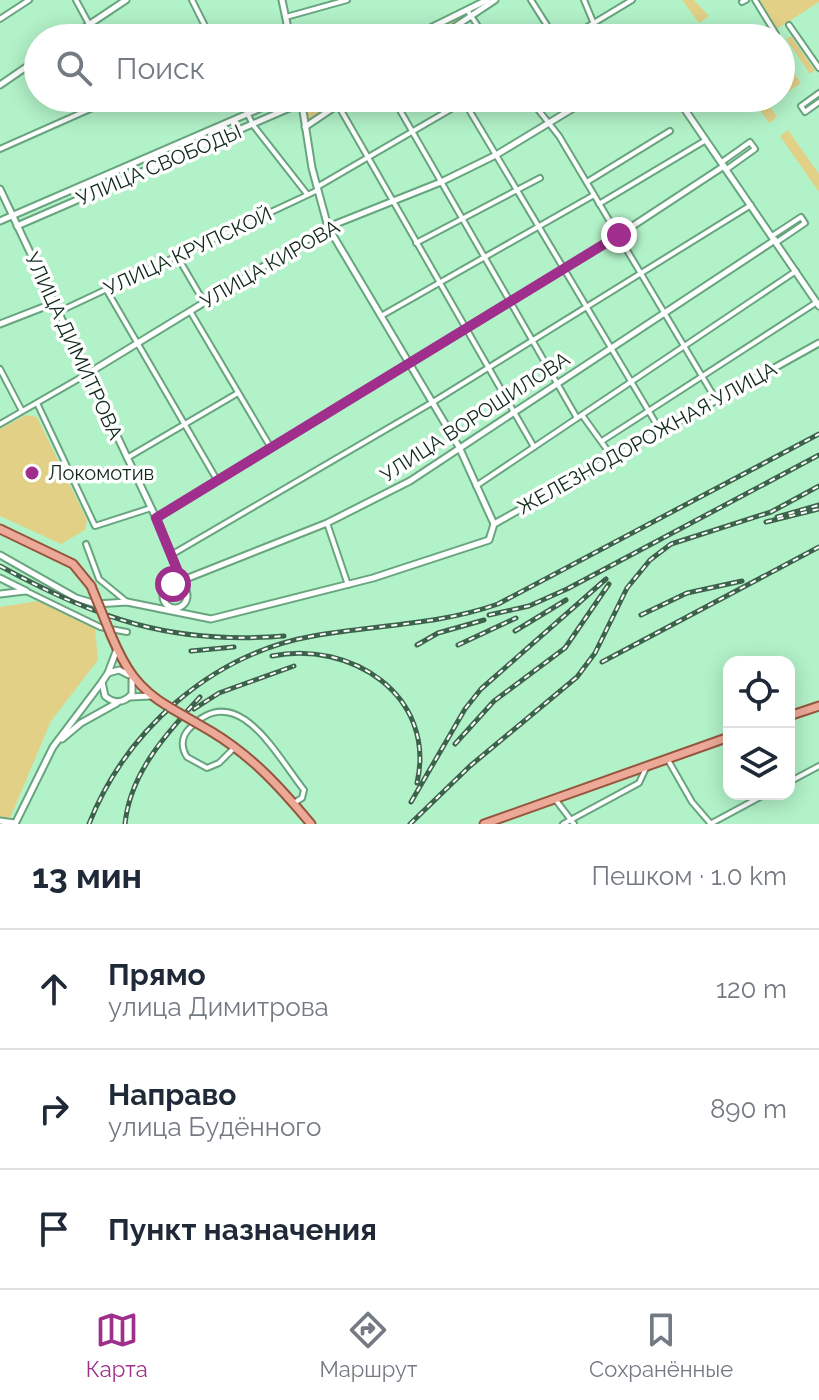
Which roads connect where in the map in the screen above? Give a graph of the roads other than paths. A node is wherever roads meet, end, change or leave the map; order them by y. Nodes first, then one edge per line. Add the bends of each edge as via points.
1 (29, 0) edge
2 (76, 0) edge
3 (126, 0) edge
4 (192, 0) edge
5 (282, 0) edge
6 (347, 0) edge
7 (487, 0) edge
8 (495, 0) edge
9 (531, 0) edge
10 (584, 0) edge
11 (755, 0) edge
12 (633, 1) edge
13 (469, 13) junction
14 (286, 17) junction
15 (0, 19) edge
16 (89, 24) joint
17 (204, 24) edge
18 (288, 24) edge
19 (443, 24) edge
20 (455, 24) edge
21 (476, 24) edge
22 (546, 24) edge
23 (594, 24) joint
24 (770, 24) edge
25 (795, 34) edge
26 (819, 68) edge
27 (24, 69) edge
28 (0, 85) edge
29 (819, 93) edge
30 (819, 102) edge
31 (83, 112) edge
32 (279, 112) edge
33 (303, 112) edge
34 (328, 112) edge
35 (342, 112) edge
36 (401, 112) edge
37 (444, 112) edge
38 (470, 112) edge
39 (539, 112) edge
40 (567, 112) edge
41 (687, 112) edge
42 (247, 113) joint
43 (548, 124) junction
44 (253, 125) junction
45 (305, 127) junction
46 (670, 131) dead end
47 (413, 132) junction
48 (706, 140) junction
49 (0, 149) edge
50 (496, 155) junction
51 (368, 158) junction
52 (724, 166) junction
53 (540, 178) dead end
54 (441, 182) junction
55 (586, 182) junction
56 (318, 188) junction
57 (0, 189) edge
58 (517, 190) junction
59 (307, 194) junction
60 (594, 195) junction
61 (392, 202) junction
62 (599, 204) junction
63 (751, 205) junction
64 (12, 216) junction
65 (462, 219) junction
66 (0, 221) edge
67 (17, 226) junction
68 (539, 226) junction
69 (328, 227) junction
70 (619, 235) junction
71 (775, 239) junction
72 (416, 243) junction
73 (177, 256) junction
74 (485, 257) junction
75 (564, 269) junction
76 (796, 271) junction
77 (641, 274) junction
78 (439, 283) junction
79 (106, 289) junction
80 (510, 301) junction
81 (54, 303) junction
82 (204, 303) junction
83 (818, 304) edge
84 (587, 307) junction
85 (190, 311) junction
86 (58, 312) junction
87 (664, 313) junction
88 (381, 316) junction
89 (0, 324) edge
90 (466, 328) junction
91 (533, 340) junction
92 (137, 343) junction
93 (819, 343) edge
94 (684, 346) junction
95 (611, 348) junction
96 (409, 363) junction
97 (488, 368) junction
98 (0, 369) edge
99 (87, 374) junction
100 (700, 374) junction
101 (631, 382) junction
102 (557, 383) junction
103 (238, 393) junction
104 (715, 398) junction
105 (433, 402) junction
106 (37, 403) junction
107 (648, 409) junction
108 (22, 411) junction
109 (514, 411) junction
110 (580, 416) junction
111 (0, 424) edge
112 (184, 424) junction
113 (660, 430) junction
114 (602, 441) junction
115 (459, 447) junction
116 (534, 447) junction
117 (271, 448) junction
118 (127, 458) junction
119 (613, 458) junction
120 (217, 480) junction
121 (476, 486) junction
122 (151, 508) junction
123 (156, 518) junction
124 (327, 523) junction
125 (494, 524) junction
126 (0, 529) edge
127 (86, 544) dead end
128 (0, 555) edge
129 (171, 555) junction
130 (0, 578) edge
131 (181, 579) junction
132 (173, 584) junction
133 (348, 585) junction
134 (26, 591) junction
135 (186, 592) junction
136 (0, 594) edge
137 (186, 600) junction
138 (127, 602) junction
139 (175, 607) junction
140 (161, 610) junction
141 (192, 616) junction
142 (127, 632) dead end
143 (117, 648) junction
144 (108, 673) junction
145 (131, 677) junction
146 (102, 682) junction
147 (151, 696) junction
148 (129, 698) junction
149 (119, 702) junction
150 (819, 706) edge
151 (795, 714) edge
152 (723, 739) edge
153 (235, 746) junction
154 (53, 747) junction
155 (667, 759) junction
156 (819, 766) edge
157 (646, 768) junction
158 (795, 779) edge
159 (555, 799) junction
160 (755, 800) edge
161 (294, 803) junction
162 (0, 821) edge
163 (573, 822) edge
164 (15, 823) edge
165 (311, 824) edge
166 (484, 824) edge
167 (563, 824) edge
168 (711, 824) edge

1 - 15 street
2 - 16 street
3 - 16 street
4 - 17 street
5 - 14 street
6 - 14 street
7 - 13 street
8 - 13 street
9 - 22 street
10 - 23 street
11 - 24 street
12 - 23 street
13 - 19 street
13 - 20 street
13 - 21 street
14 - 18 street
25 - 26 street
27 - 28 street
29 - 30 street via 801,106 805,112
31 - 49 street
32 - 44 street, УЛИЦА СВОБОДЫ
33 - 45 street
34 - 45 street
35 - 51 street
36 - 47 street
37 - 47 street, УЛИЦА КРУПСКОЙ
38 - 50 street
39 - 43 street
40 - 43 street, УЛИЦА КИРОВА
41 - 48 street
42 - 44 street
42 - 64 street, УЛИЦА СВОБОДЫ
43 - 50 street, УЛИЦА КИРОВА
43 - 55 street
44 - 59 street
44 - 67 street, УЛИЦА СВОБОДЫ
45 - 56 street
46 - 55 street
47 - 51 street, УЛИЦА КРУПСКОЙ
47 - 54 street
48 - 52 street
48 - 62 street
50 - 54 street, УЛИЦА КИРОВА
50 - 58 street
51 - 56 street, УЛИЦА КРУПСКОЙ
51 - 61 street
52 - 52 street via 755,149 750,142
52 - 63 street
52 - 70 street
53 - 58 street
54 - 61 street, УЛИЦА КИРОВА
54 - 65 street
55 - 60 street
56 - 59 street, УЛИЦА КРУПСКОЙ
56 - 69 street
57 - 64 street, УЛИЦА ДИМИТРОВА
58 - 65 street
58 - 68 street
59 - 73 street, УЛИЦА КРУПСКОЙ
60 - 62 street
60 - 68 street
61 - 69 street, УЛИЦА КИРОВА
61 - 72 street
62 - 70 street
63 - 71 street
63 - 77 street
64 - 66 street, УЛИЦА СВОБОДЫ
64 - 67 street, УЛИЦА ДИМИТРОВА
65 - 72 street
65 - 74 street
67 - 81 street, УЛИЦА ДИМИТРОВА
68 - 74 street
68 - 75 street
69 - 82 street, УЛИЦА КИРОВА
69 - 88 street
70 - 75 street
70 - 77 street
71 - 71 street, УЛИЦА ВОРОШИЛОВА via 801,217 805,223
71 - 76 street
71 - 87 street, УЛИЦА ВОРОШИЛОВА
72 - 78 street
73 - 79 street, УЛИЦА КРУПСКОЙ
73 - 82 street
74 - 78 street
74 - 80 street
75 - 80 street
75 - 84 street
76 - 83 street
76 - 94 street
77 - 84 street
77 - 87 street
78 - 88 street
78 - 90 street
79 - 86 street, УЛИЦА КРУПСКОЙ
79 - 92 street
80 - 90 street
80 - 91 street
81 - 86 street, УЛИЦА ДИМИТРОВА
81 - 89 street
82 - 85 street, УЛИЦА КИРОВА
83 - 100 street
84 - 91 street
84 - 95 street
85 - 92 street, УЛИЦА КИРОВА
85 - 103 street
86 - 99 street, УЛИЦА ДИМИТРОВА
87 - 94 street
87 - 95 street, УЛИЦА ВОРОШИЛОВА
88 - 96 street
90 - 96 street
90 - 97 street
91 - 97 street
91 - 102 street
92 - 99 street, УЛИЦА КИРОВА
92 - 112 street
93 - 104 street, ЖЕЛЕЗНОДОРОЖНАЯ УЛИЦА
94 - 100 street
94 - 101 street
95 - 101 street
95 - 102 street, УЛИЦА ВОРОШИЛОВА
96 - 105 street
96 - 117 street
97 - 105 street
97 - 109 street
98 - 108 street
99 - 106 street, УЛИЦА КИРОВА
99 - 118 street, УЛИЦА ДИМИТРОВА
100 - 104 street
100 - 107 street
101 - 107 street
101 - 110 street
102 - 109 street, УЛИЦА ВОРОШИЛОВА
102 - 110 street
103 - 112 street
103 - 117 street
104 - 113 street, ЖЕЛЕЗНОДОРОЖНАЯ УЛИЦА
105 - 115 street
105 - 129 street
106 - 108 street, УЛИЦА КИРОВА
106 - 122 street via 95,526
107 - 113 street
107 - 114 street
108 - 111 street, УЛИЦА КИРОВА
109 - 115 street, УЛИЦА ВОРОШИЛОВА
109 - 116 street
110 - 114 street
110 - 116 street
112 - 118 street
112 - 120 street
113 - 119 street, ЖЕЛЕЗНОДОРОЖНАЯ УЛИЦА
114 - 119 street
115 - 121 street
115 - 124 street, УЛИЦА ВОРОШИЛОВА via 410,481
116 - 121 street
117 - 120 street
118 - 122 street, УЛИЦА ДИМИТРОВА
119 - 125 street, ЖЕЛЕЗНОДОРОЖНАЯ УЛИЦА
120 - 123 street
121 - 125 street
122 - 123 street, УЛИЦА ДИМИТРОВА
123 - 129 street, УЛИЦА ДИМИТРОВА
124 - 131 street, УЛИЦА ВОРОШИЛОВА
124 - 133 street
125 - 133 street, ЖЕЛЕЗНОДОРОЖНАЯ УЛИЦА via 489,540 478,545
126 - 143 main road, bridge via 73,564 91,586
127 - 138 street via 99,579
128 - 138 street, ЖЕЛЕЗНОДОРОЖНАЯ УЛИЦА via 76,598 96,604
129 - 131 street, УЛИЦА ДИМИТРОВА
130 - 134 street
131 - 132 street, УЛИЦА ВОРОШИЛОВА
131 - 135 street, УЛИЦА ДИМИТРОВА
132 - 135 street
132 - 139 street via 163,596
133 - 141 street, ЖЕЛЕЗНОДОРОЖНАЯ УЛИЦА via 211,619
134 - 136 street
134 - 142 street via 100,627
135 - 137 street
137 - 139 street
137 - 141 street
138 - 140 street, ЖЕЛЕЗНОДОРОЖНАЯ УЛИЦА
139 - 140 street
139 - 141 street
140 - 141 street, ЖЕЛЕЗНОДОРОЖНАЯ УЛИЦА
143 - 144 street
143 - 145 main road
144 - 145 street via 119,670
144 - 146 street
145 - 147 main road
145 - 148 street
146 - 149 street via 105,696
146 - 154 street
147 - 148 street
147 - 153 main road, bridge
148 - 149 street
149 - 154 street via 81,723
150 - 151 main road
152 - 155 main road
153 - 161 main road
153 - 161 street via 207,768 187,757 182,743 186,731 208,712 231,710 247,720 304,790
154 - 164 street
155 - 157 main road
155 - 168 street
156 - 158 street
157 - 159 main road
157 - 163 street via 639,783
159 - 163 street
159 - 166 main road
160 - 168 street
161 - 165 main road
162 - 164 street
163 - 167 street

